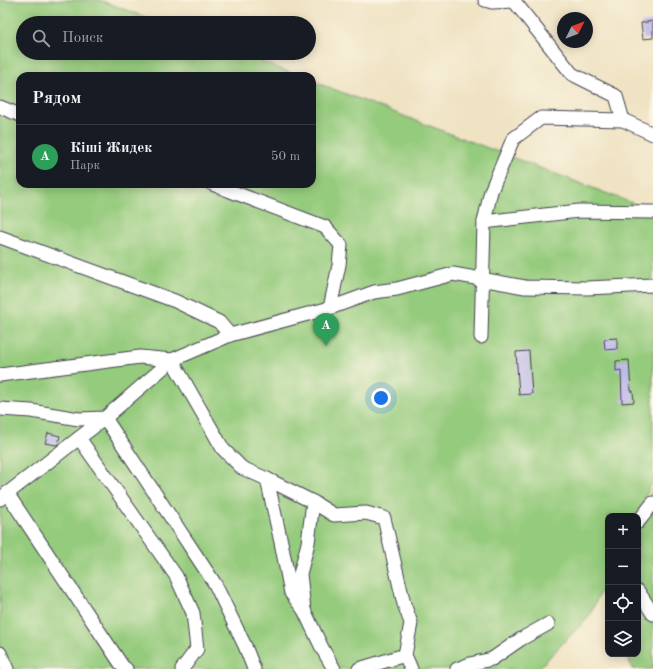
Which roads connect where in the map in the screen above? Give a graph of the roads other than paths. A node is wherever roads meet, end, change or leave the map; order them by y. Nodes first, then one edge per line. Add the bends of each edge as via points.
1 (485, 0) edge
2 (514, 0) edge
3 (0, 107) edge
4 (16, 113) edge
5 (623, 120) junction
6 (653, 134) edge
7 (223, 188) edge
8 (653, 212) edge
9 (484, 222) junction
10 (0, 237) edge
11 (482, 280) junction
12 (653, 285) edge
13 (330, 308) junction
14 (230, 335) junction
15 (481, 337) dead end
16 (172, 360) junction
17 (4, 372) edge
18 (0, 409) edge
19 (106, 418) junction
20 (79, 438) junction
21 (267, 479) junction
22 (3, 496) edge
23 (313, 502) junction
24 (653, 503) edge
25 (641, 518) edge
26 (641, 596) edge
27 (304, 610) junction
28 (653, 614) edge
29 (548, 624) dead end
30 (0, 653) edge
31 (405, 655) junction
32 (6, 669) edge
33 (126, 669) edge
34 (182, 669) edge
35 (254, 669) edge
36 (334, 669) edge
37 (358, 669) edge
38 (411, 669) edge
39 (457, 669) edge

1 - 2 street
2 - 5 street via 572,74 616,96
3 - 4 street
5 - 6 street
5 - 9 street via 540,118 513,139 491,191
7 - 13 street via 325,227 341,245
8 - 9 street via 579,211
9 - 11 street
10 - 14 street via 175,301 219,322
11 - 12 street via 525,288
11 - 13 street via 453,274 397,289 374,292
11 - 15 street
13 - 14 street
14 - 16 street
16 - 17 street via 140,357
16 - 19 street
16 - 21 street via 223,449 242,468
18 - 19 street via 79,419
19 - 20 street
19 - 35 street via 215,584 246,646
20 - 22 street
20 - 34 street via 176,576 193,613 197,649
21 - 23 street
21 - 27 street via 282,542 290,593
22 - 33 street
23 - 27 street via 308,543 300,574
23 - 31 street via 334,515 366,513 384,518 404,604 411,623
24 - 25 street
26 - 28 street
27 - 36 street
29 - 39 street via 492,659
30 - 32 street
31 - 37 street
31 - 38 street

